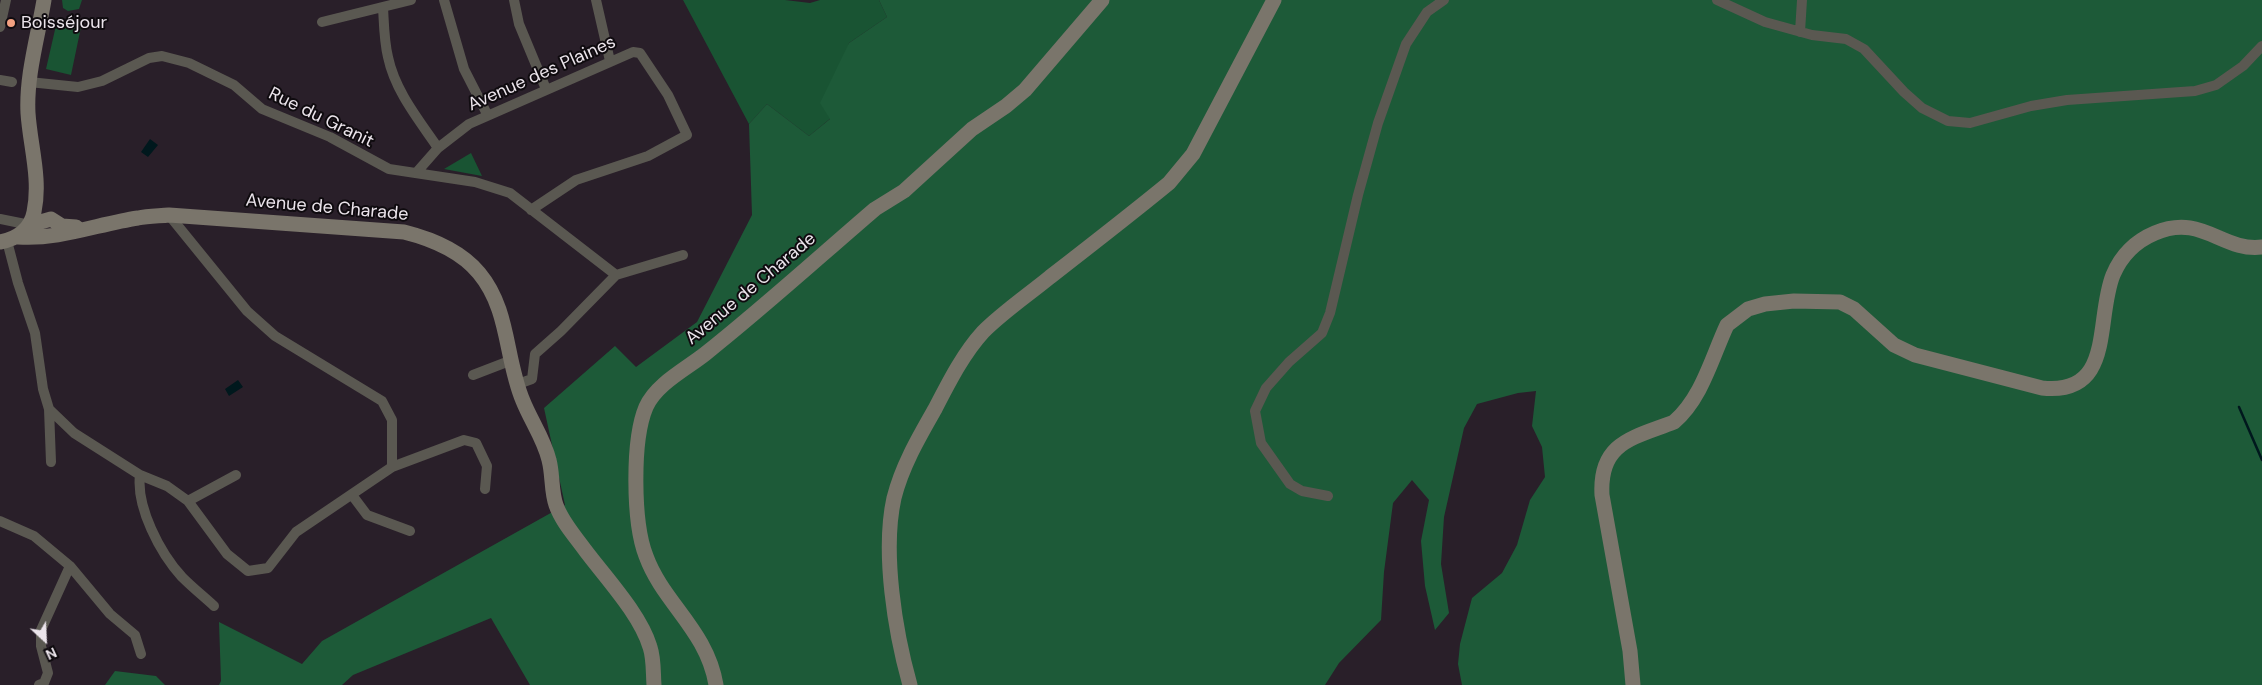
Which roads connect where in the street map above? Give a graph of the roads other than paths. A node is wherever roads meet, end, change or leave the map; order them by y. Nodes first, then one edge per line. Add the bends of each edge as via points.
1 (6, 0) edge
2 (44, 0) edge
3 (411, 0) edge
4 (444, 0) edge
5 (514, 0) edge
6 (596, 0) edge
7 (1102, 0) edge
8 (1274, 0) edge
9 (1444, 0) edge
10 (1717, 0) edge
11 (1802, 0) edge
12 (383, 7) junction
13 (322, 22) dead end
14 (0, 27) edge
15 (1800, 32) junction
16 (2262, 46) edge
17 (610, 61) junction
18 (0, 80) edge
19 (12, 82) dead end
20 (29, 82) junction
21 (546, 89) junction
22 (488, 114) junction
23 (438, 148) junction
24 (416, 173) junction
25 (36, 193) junction
26 (531, 210) junction
27 (169, 215) junction
28 (0, 218) edge
29 (51, 219) junction
30 (30, 225) junction
31 (95, 228) junction
32 (8, 240) edge
33 (2262, 247) edge
34 (683, 255) dead end
35 (616, 275) junction
36 (512, 360) junction
37 (473, 375) dead end
38 (518, 384) junction
39 (49, 409) junction
40 (50, 462) dead end
41 (392, 467) junction
42 (140, 475) junction
43 (236, 475) dead end
44 (485, 489) dead end
45 (352, 495) junction
46 (1328, 496) dead end
47 (188, 501) junction
48 (0, 521) edge
49 (410, 531) dead end
50 (70, 566) junction
51 (214, 606) dead end
52 (141, 654) dead end
53 (39, 685) edge
54 (654, 685) edge
55 (716, 685) edge
56 (910, 685) edge
57 (1633, 685) edge

1 - 14 street
2 - 20 street
3 - 12 street
4 - 22 street via 464,69
5 - 21 street via 519,24
6 - 17 street
7 - 55 street, Avenue de Charade via 1025,90 972,129 904,190 875,209 713,348 662,387 646,406 640,430 636,495 640,535 654,575 694,630
8 - 56 street via 1182,169 1169,183 985,331 959,364 921,434 901,477 891,517 894,608
9 - 46 street via 1428,12 1406,44 1378,122 1322,334 1289,362 1266,388 1255,411 1261,442 1290,484 1302,491
10 - 15 street via 1765,22
11 - 15 street
12 - 13 street
12 - 23 street via 391,69 408,103
15 - 16 street via 1846,39 1864,49 1922,108 1948,121 1970,123 2067,100 2195,91 2216,85 2243,66
17 - 21 street, Avenue des Plaines
17 - 26 street, Avenue des Plaines via 633,52 640,53 668,95 687,135 648,156 576,180
18 - 19 street
20 - 24 street, Rue du Granit via 78,87 90,85 162,56 189,63 234,85 262,110 330,137 389,169
20 - 25 street via 28,112
21 - 22 street, Avenue des Plaines
22 - 23 street, Avenue des Plaines
23 - 24 street, Avenue des Plaines
24 - 26 street, Rue du Granit via 475,182 510,193
25 - 29 street
25 - 30 street
26 - 35 street, Rue du Granit
27 - 31 street, Avenue de Charade
27 - 36 street, Avenue de Charade via 404,232 443,245 478,272 492,291 502,314
27 - 41 street via 247,311 275,336 382,402 392,420
28 - 30 street
29 - 30 street
29 - 31 street, Avenue de Charade via 62,226
30 - 32 street
31 - 32 street, Avenue de Charade
32 - 39 street via 35,333
33 - 57 street via 2240,245 2189,227 2171,228 2140,242 2127,253 2113,275 2100,346 2091,370 2078,384 2060,389 2042,388 1915,355 1894,344 1854,309 1840,302 1765,304 1735,317 1681,416 1623,443 1609,456 1602,471 1602,495 1630,651
34 - 35 street
35 - 38 street via 534,354 532,379
36 - 37 street
36 - 38 street, Avenue de Charade
38 - 54 street, Avenue de Charade via 549,461 556,506 566,525 641,627 650,646
39 - 40 street
39 - 42 street via 74,433
41 - 44 street via 464,440 476,443 487,466
41 - 45 street
42 - 47 street via 167,486
42 - 51 street via 140,496 152,530 182,576
43 - 47 street
45 - 47 street via 296,532 268,568 248,571 227,554
45 - 49 street via 367,515
48 - 50 street via 34,536
50 - 52 street via 110,614 134,635
50 - 53 street via 41,630 41,646 48,673 44,683

